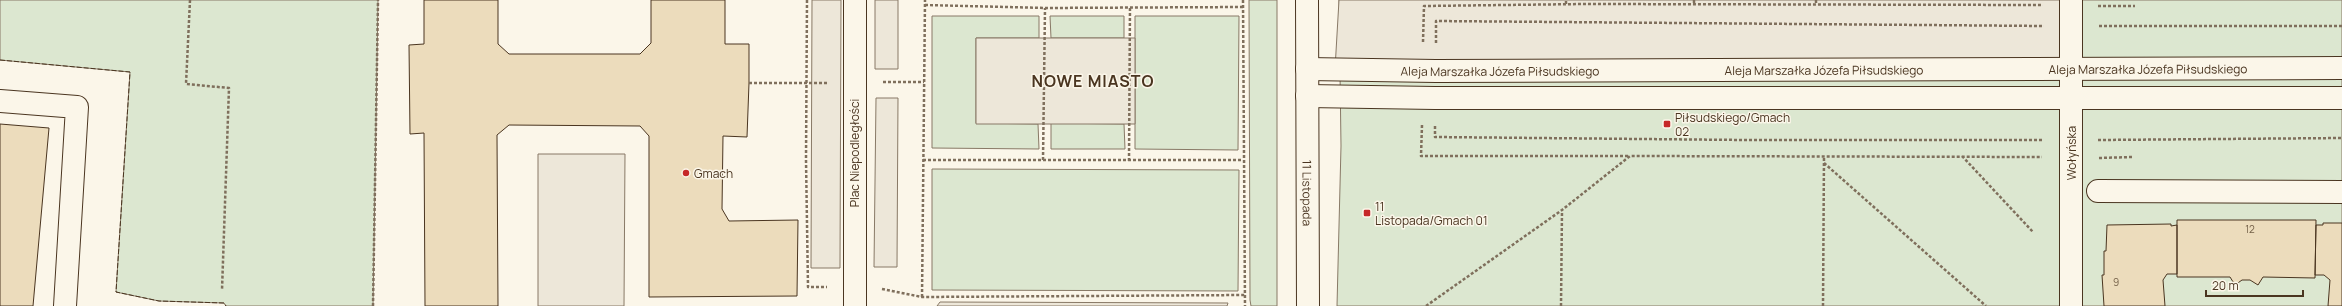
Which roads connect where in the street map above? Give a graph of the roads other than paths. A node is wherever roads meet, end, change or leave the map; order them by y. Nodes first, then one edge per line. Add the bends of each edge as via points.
1 (855, 0) edge
2 (1307, 0) edge
3 (2071, 0) edge
4 (2071, 68) junction
5 (2342, 68) edge
6 (1307, 82) junction
7 (2071, 98) junction
8 (2342, 98) edge
9 (0, 101) edge
10 (2098, 191) dead end
11 (2342, 192) edge
12 (855, 297) edge
13 (65, 306) edge
14 (1308, 306) edge
15 (2071, 306) edge

1 - 12 street, Plac Niepodległości
2 - 6 street, 11 Listopada
3 - 4 street, Wołyńska
4 - 5 street, Aleja Marszałka Józefa Piłsudskiego
4 - 6 street, Aleja Marszałka Józefa Piłsudskiego via 1452,71
4 - 7 street, Wołyńska
6 - 7 street via 1429,98
6 - 14 street, 11 Listopada
7 - 8 street
7 - 15 street, Wołyńska
9 - 13 street via 77,107
10 - 11 street

